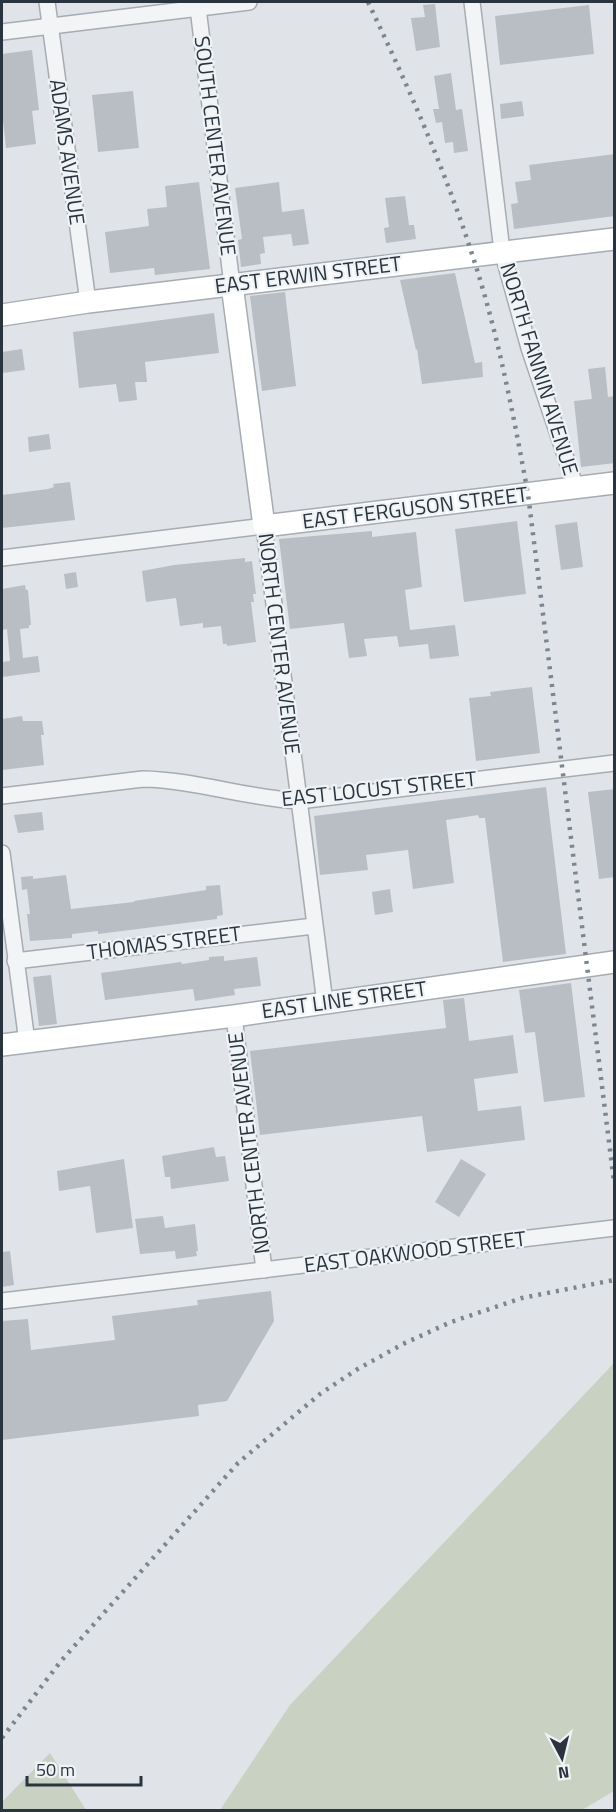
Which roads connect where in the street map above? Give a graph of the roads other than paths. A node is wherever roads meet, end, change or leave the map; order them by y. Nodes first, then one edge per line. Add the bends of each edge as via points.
1 (47, 2) edge
2 (249, 2) edge
3 (472, 2) edge
4 (198, 8) junction
5 (50, 26) junction
6 (2, 32) edge
7 (615, 238) edge
8 (502, 251) junction
9 (232, 285) junction
10 (88, 302) junction
11 (2, 315) edge
12 (615, 483) edge
13 (576, 488) junction
14 (264, 526) junction
15 (2, 558) edge
16 (615, 763) edge
17 (2, 796) edge
18 (299, 801) junction
19 (2, 853) edge
20 (314, 926) junction
21 (15, 961) junction
22 (615, 962) edge
23 (324, 1003) junction
24 (234, 1016) junction
25 (27, 1042) junction
26 (2, 1045) edge
27 (615, 1228) edge
28 (264, 1270) junction
29 (2, 1301) edge

1 - 5 street, ADAMS AVENUE
2 - 4 street
3 - 8 street, NORTH FANNIN AVENUE
4 - 5 street
4 - 9 street, SOUTH CENTER AVENUE
5 - 6 street
5 - 10 street, ADAMS AVENUE
7 - 8 main road, EAST ERWIN STREET
8 - 9 main road, EAST ERWIN STREET
8 - 13 street, NORTH FANNIN AVENUE via 529,348
9 - 10 main road, EAST ERWIN STREET
9 - 14 main road, NORTH CENTER AVENUE
10 - 11 main road, EAST ERWIN STREET
12 - 13 main road, EAST FERGUSON STREET
13 - 14 main road, EAST FERGUSON STREET
14 - 15 street, EAST FERGUSON STREET
14 - 18 street, NORTH CENTER AVENUE
16 - 18 street, EAST LOCUST STREET
17 - 18 street, EAST LOCUST STREET via 163,779 267,799
18 - 20 street, NORTH CENTER AVENUE
19 - 21 street
20 - 21 street, THOMAS STREET
20 - 23 street, NORTH CENTER AVENUE
21 - 25 street
22 - 23 main road, EAST LINE STREET
23 - 24 main road, EAST LINE STREET
24 - 25 main road, EAST LINE STREET
24 - 28 street, NORTH CENTER AVENUE
25 - 26 main road, EAST LINE STREET
27 - 28 street, EAST OAKWOOD STREET
28 - 29 street, EAST OAKWOOD STREET

